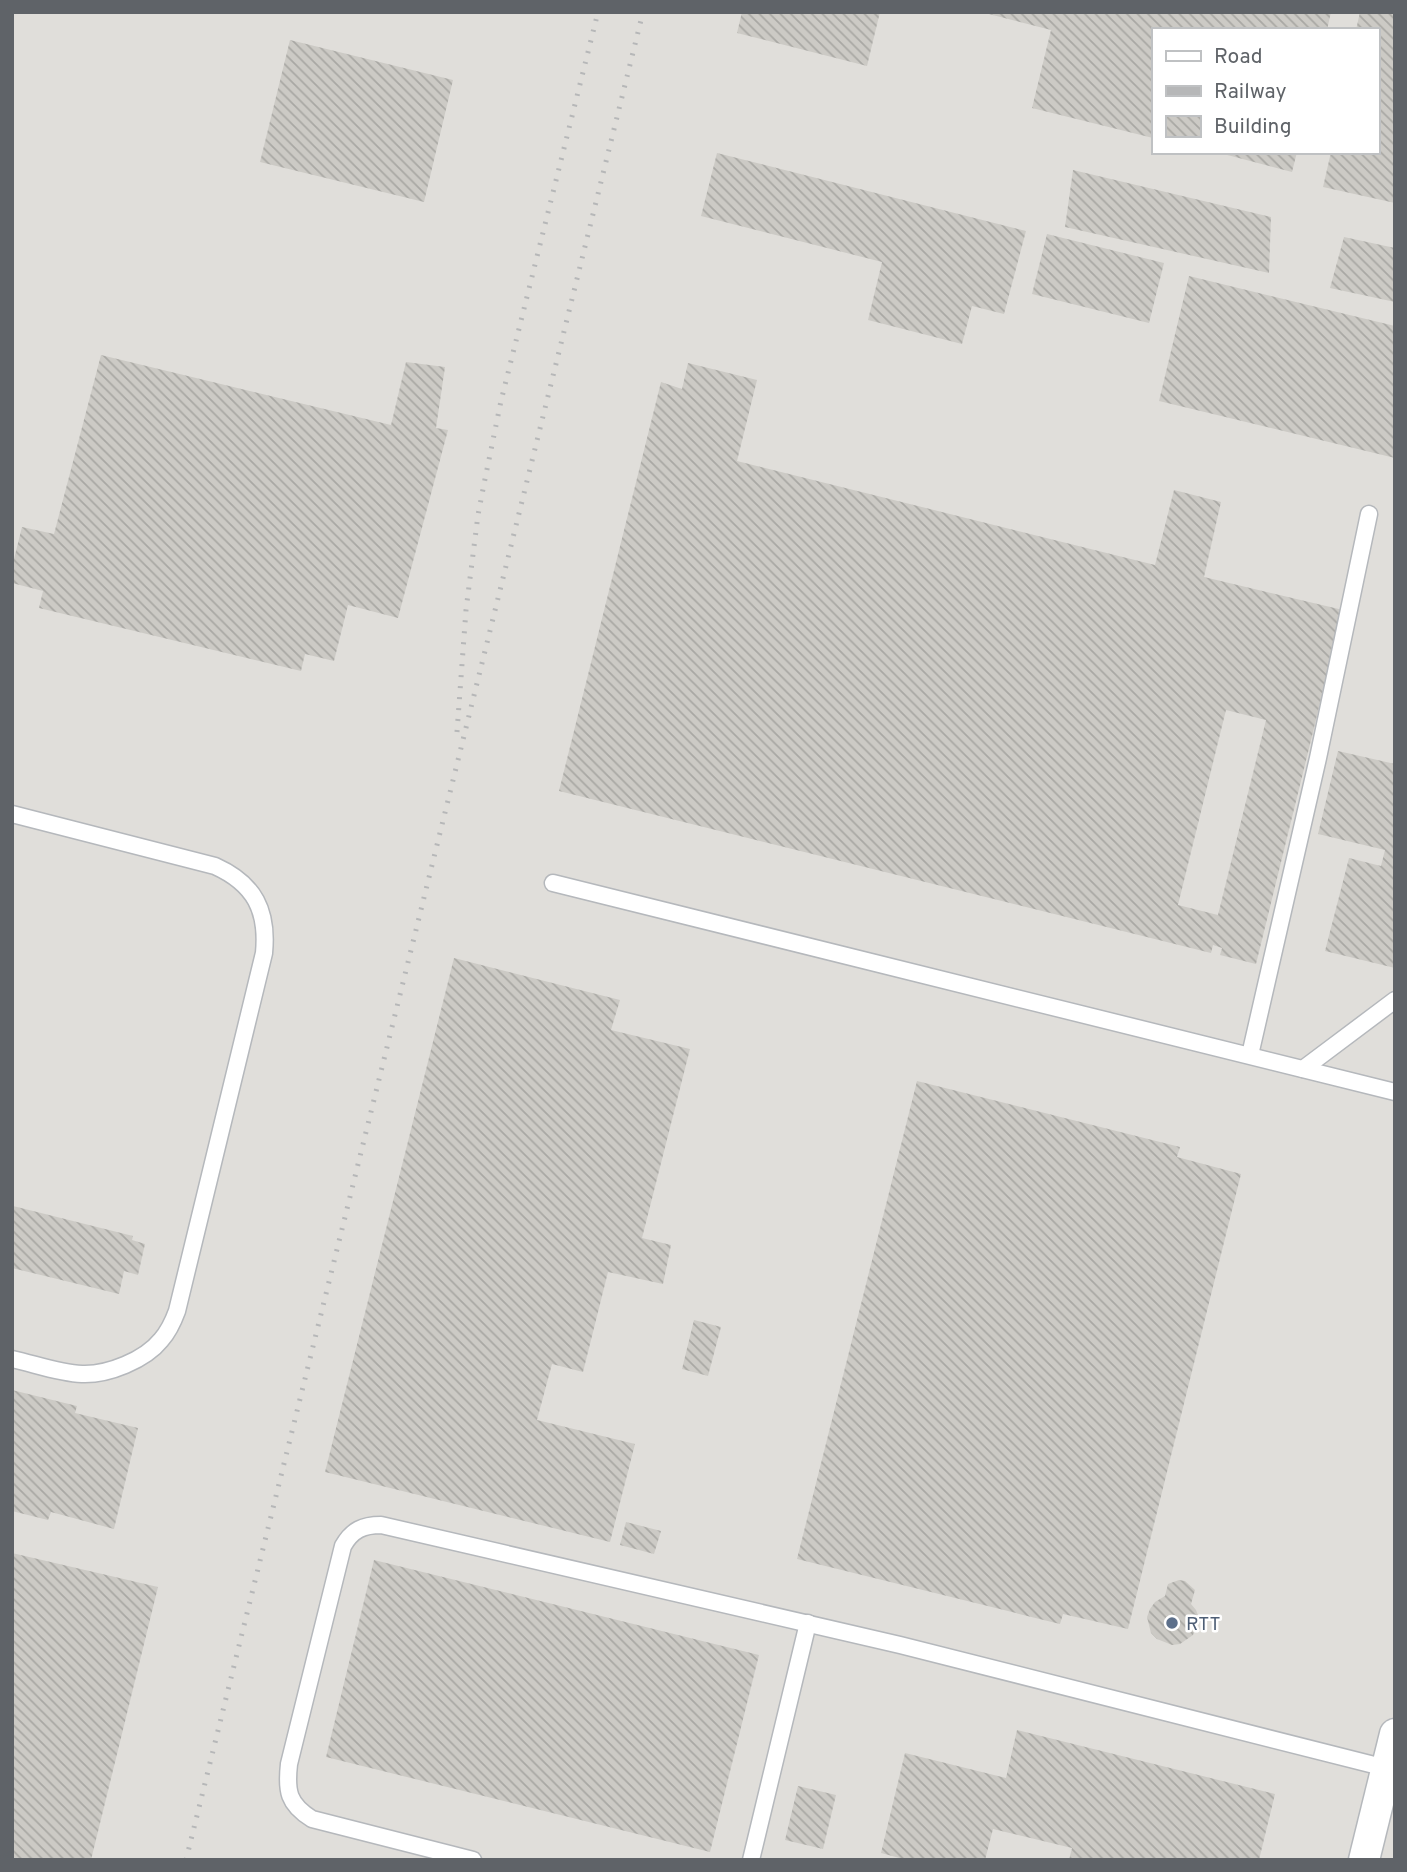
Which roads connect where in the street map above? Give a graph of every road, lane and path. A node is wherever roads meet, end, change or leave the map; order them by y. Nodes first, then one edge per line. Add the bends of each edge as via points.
1 (1369, 514) dead end
2 (12, 814) edge
3 (553, 883) dead end
4 (1395, 1000) edge
5 (1250, 1055) junction
6 (1303, 1069) junction
7 (1395, 1092) edge
8 (12, 1359) edge
9 (808, 1623) junction
10 (1395, 1734) edge
11 (1387, 1768) junction
12 (472, 1860) edge
13 (751, 1860) edge
14 (1364, 1860) edge

1 - 5 lane
2 - 8 lane via 234,874 251,890 266,933 170,1328 144,1354 100,1372 82,1374
3 - 5 lane
4 - 6 lane
5 - 6 lane
6 - 7 lane
9 - 11 lane
9 - 12 lane via 382,1525 357,1530 348,1537 339,1560 289,1764 289,1794 297,1810 312,1819
9 - 13 lane
10 - 11 street
11 - 14 street

